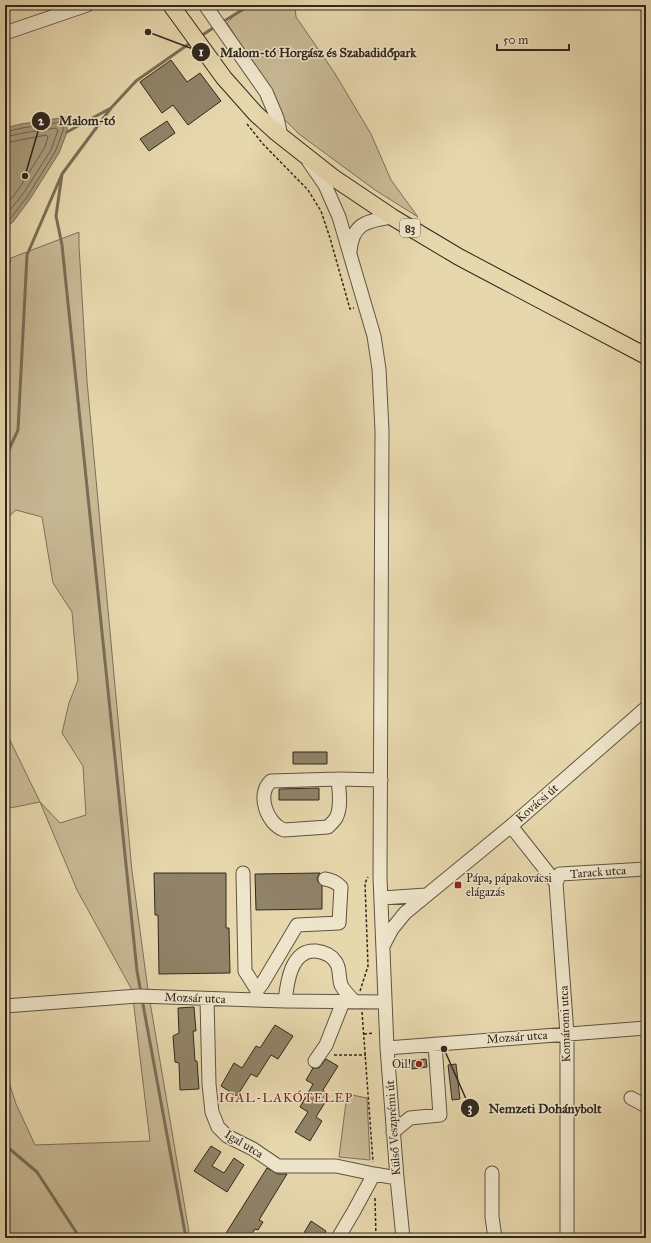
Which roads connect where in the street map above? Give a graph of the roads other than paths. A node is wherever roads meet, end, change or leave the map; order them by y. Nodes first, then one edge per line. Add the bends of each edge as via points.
1 (87, 5) edge
2 (171, 5) edge
3 (205, 5) edge
4 (5, 33) edge
5 (281, 136) junction
6 (305, 156) junction
7 (392, 218) junction
8 (350, 254) junction
9 (646, 356) edge
10 (646, 708) edge
11 (338, 779) junction
12 (381, 780) junction
13 (511, 826) junction
14 (646, 869) edge
15 (243, 873) dead end
16 (325, 878) dead end
17 (556, 883) junction
18 (426, 895) junction
19 (382, 903) junction
20 (405, 913) junction
21 (383, 946) junction
22 (341, 984) junction
23 (257, 995) junction
24 (207, 999) junction
25 (285, 1001) junction
26 (348, 1002) junction
27 (385, 1002) junction
28 (5, 1006) edge
29 (646, 1028) edge
30 (567, 1034) junction
31 (435, 1044) junction
32 (387, 1048) junction
33 (317, 1058) road end
34 (631, 1098) dead end
35 (646, 1106) edge
36 (393, 1132) junction
37 (492, 1173) dead end
38 (374, 1174) junction
39 (397, 1178) junction
40 (338, 1238) edge
41 (403, 1238) edge
42 (495, 1238) edge
43 (567, 1238) edge

1 - 4 street
2 - 5 main road, 83 via 237,94
3 - 5 street via 266,92
5 - 6 main road, 83
6 - 7 main road, 83
6 - 8 street, Külső Veszprémi út via 333,201
7 - 8 street via 371,221 356,231 351,240
7 - 9 main road, 83
8 - 12 street, Külső Veszprémi út via 374,336 379,369 382,431
10 - 13 street, Kovácsi út
11 - 11 street via 339,806 336,818 328,828 278,828 264,806 265,790 271,780
11 - 12 street
12 - 19 street, Külső Veszprémi út
13 - 17 street
13 - 18 street, Kovácsi út
14 - 17 street, Tarack utca via 560,874
15 - 23 street via 245,971
16 - 23 street via 337,882 341,887 339,923 297,925
17 - 30 street, Komáromi utca
18 - 19 street
18 - 20 street, Kovácsi út
19 - 20 street via 391,914
19 - 21 street, Külső Veszprémi út
20 - 21 street, Kovácsi út
21 - 27 street, Külső Veszprémi út
22 - 25 street via 340,971 332,957 318,951 305,953 292,969 286,987
22 - 26 street
22 - 26 street
23 - 24 street, Mozsár utca
23 - 25 street, Mozsár utca
24 - 28 street, Mozsár utca via 143,996
24 - 38 street, Igal utca via 209,1084 212,1112 218,1127 227,1136 278,1166 336,1166
25 - 26 street, Mozsár utca
26 - 27 street, Mozsár utca
26 - 33 street
27 - 32 street, Külső Veszprémi út
29 - 30 street, Mozsár utca
30 - 31 street, Mozsár utca
30 - 43 street, Komáromi utca
31 - 32 street, Mozsár utca
31 - 36 street via 440,1115 410,1118
32 - 36 street, Külső Veszprémi út
34 - 35 street
36 - 39 street, Külső Veszprémi út
37 - 42 street via 492,1217
38 - 39 street, Igal utca
38 - 40 street
39 - 41 street, Külső Veszprémi út

